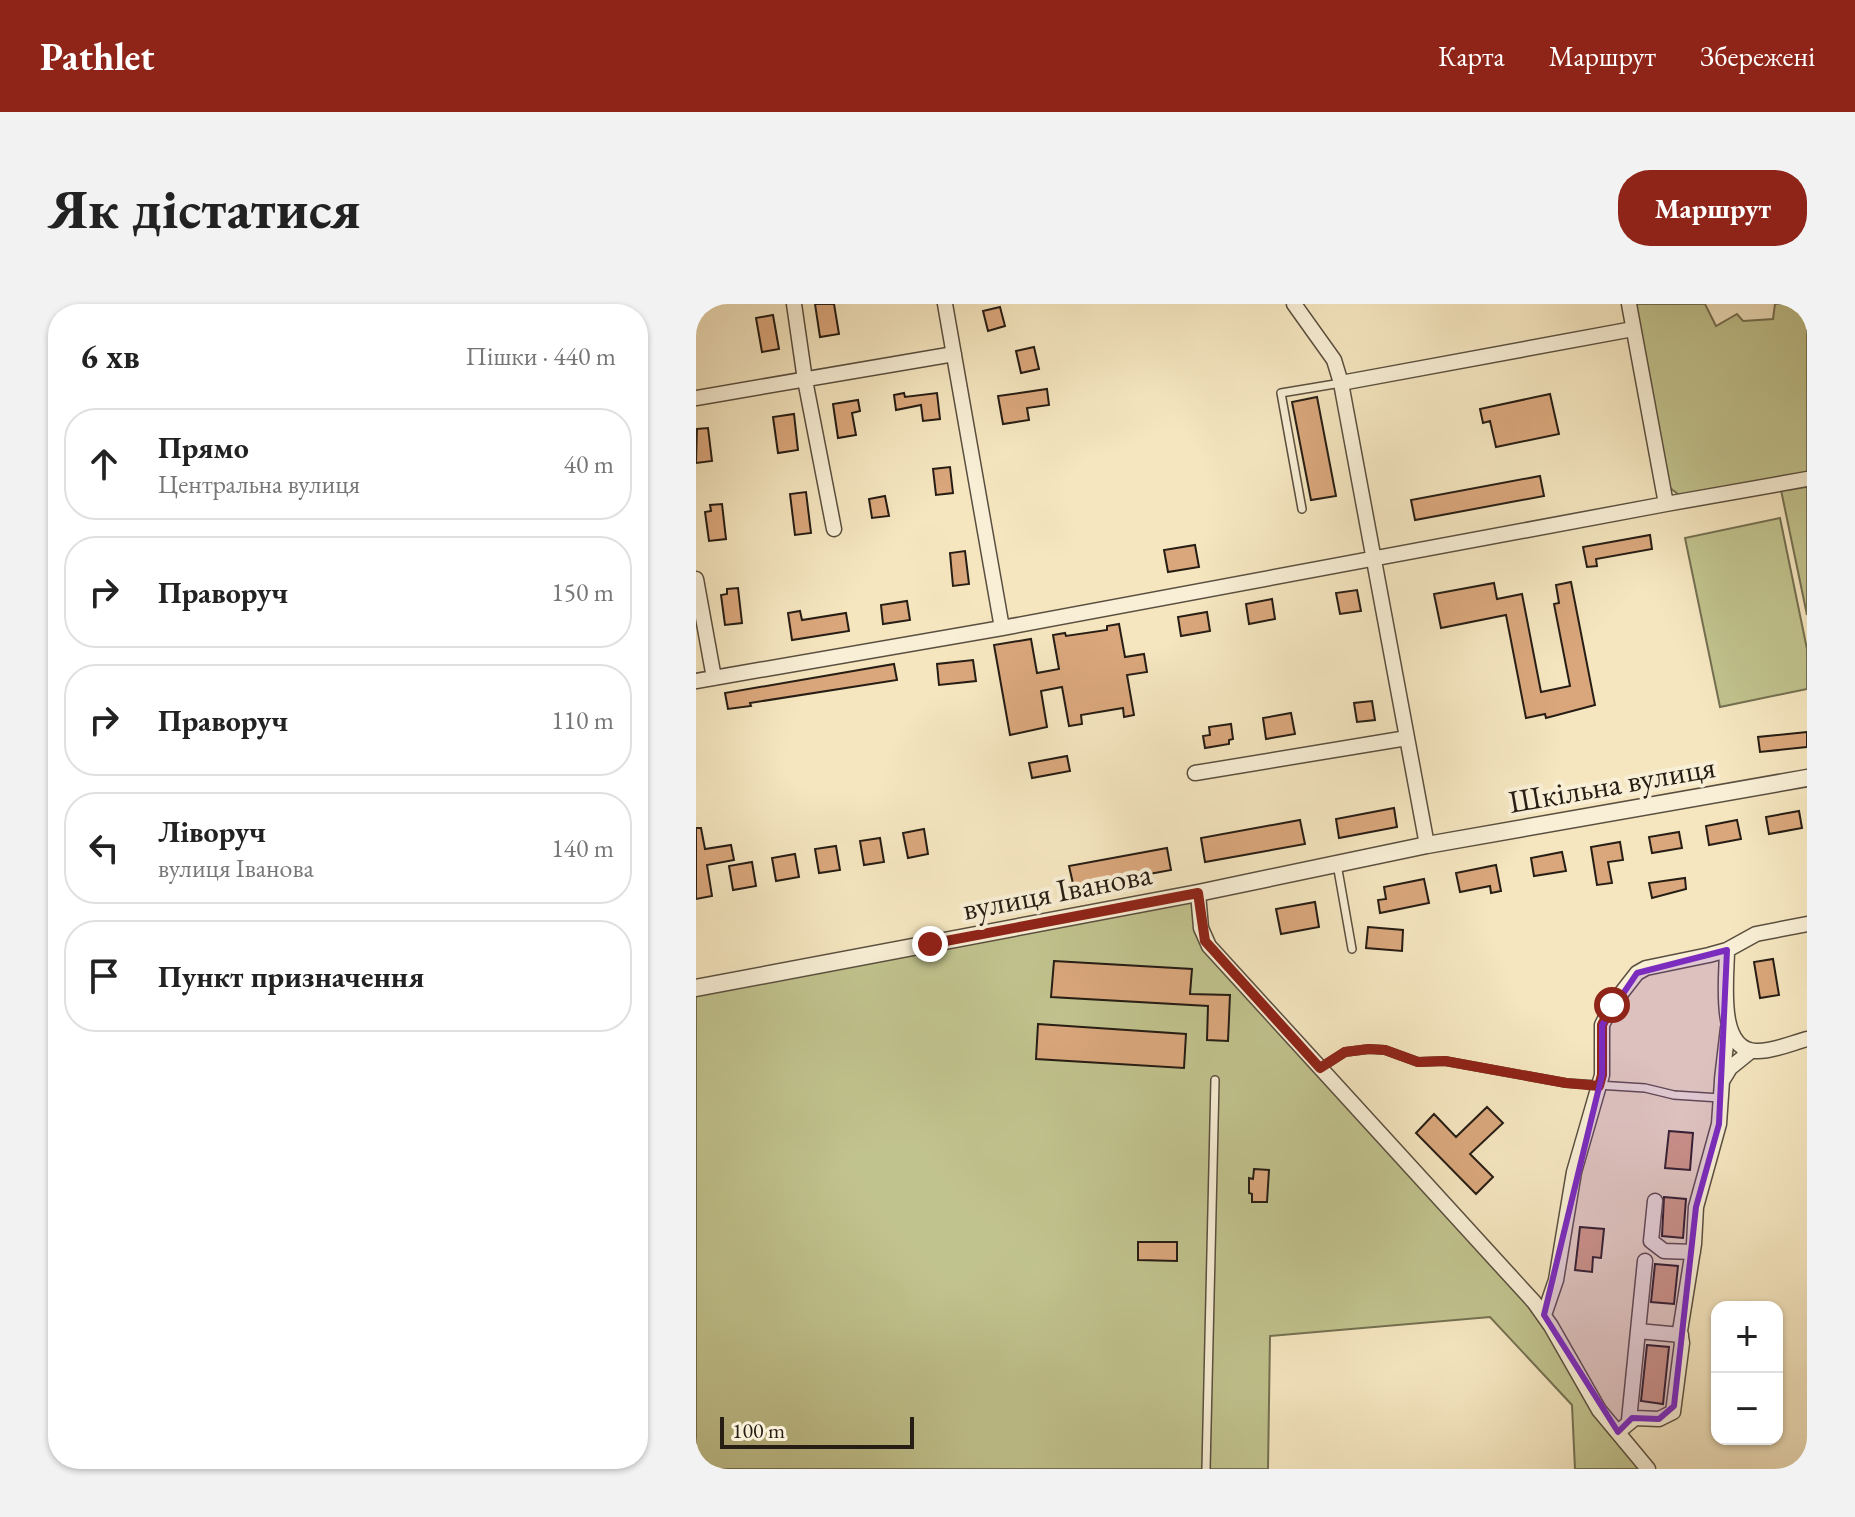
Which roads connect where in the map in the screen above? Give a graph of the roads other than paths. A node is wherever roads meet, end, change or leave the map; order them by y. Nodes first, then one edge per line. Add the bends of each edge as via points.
1 (794, 304) edge
2 (945, 304) edge
3 (1294, 304) edge
4 (1629, 304) edge
5 (1633, 329) junction
6 (954, 354) junction
7 (805, 380) junction
8 (1341, 383) junction
9 (696, 398) edge
10 (1807, 479) edge
11 (1666, 504) junction
12 (1302, 509) dead end
13 (834, 529) dead end
14 (1373, 559) junction
15 (696, 579) edge
16 (1002, 628) junction
17 (714, 678) junction
18 (696, 681) edge
19 (1407, 738) junction
20 (1195, 773) dead end
21 (1807, 778) edge
22 (1427, 845) junction
23 (1337, 864) junction
24 (1198, 893) junction
25 (1807, 924) edge
26 (1352, 949) dead end
27 (1727, 950) junction
28 (696, 988) edge
29 (1728, 1027) junction
30 (1807, 1039) edge
31 (1751, 1051) junction
32 (1320, 1068) junction
33 (1215, 1080) dead end
34 (1722, 1081) junction
35 (1599, 1086) junction
36 (1720, 1098) junction
37 (1655, 1201) dead end
38 (1693, 1252) junction
39 (1645, 1261) dead end
40 (1544, 1315) junction
41 (1638, 1331) junction
42 (1681, 1335) junction
43 (1629, 1420) junction
44 (1618, 1432) junction
45 (1206, 1469) edge
46 (1648, 1469) edge

1 - 7 street
2 - 6 street
3 - 8 street via 1334,360
4 - 5 street
5 - 8 street
5 - 11 street
6 - 7 street
6 - 16 street
7 - 9 street
7 - 13 street
8 - 12 lane via 1281,393
8 - 14 street
10 - 11 street
11 - 14 street
14 - 16 street
14 - 19 street
15 - 17 street
16 - 17 street
17 - 18 street
19 - 20 street
19 - 22 street
21 - 22 street, Шкільна вулиця
22 - 23 street, вулиця Іванова
23 - 24 street, вулиця Іванова
23 - 26 lane
24 - 28 street, вулиця Іванова
24 - 32 street via 1205,941
25 - 27 street via 1756,934
27 - 29 street
27 - 35 street via 1637,973 1602,1025
29 - 31 street via 1739,1045
29 - 34 street
30 - 31 street
31 - 34 street
32 - 35 lane via 1345,1052 1385,1050 1418,1062 1445,1061
32 - 40 street
33 - 45 lane
34 - 36 street
35 - 36 lane
35 - 40 street via 1574,1172 1556,1280
36 - 38 street via 1719,1124 1696,1207
37 - 38 street via 1651,1241 1664,1251
38 - 42 street
39 - 41 street
40 - 44 street via 1599,1410
41 - 42 street
41 - 43 street
42 - 43 street via 1673,1412 1659,1419
43 - 44 street
44 - 46 street

